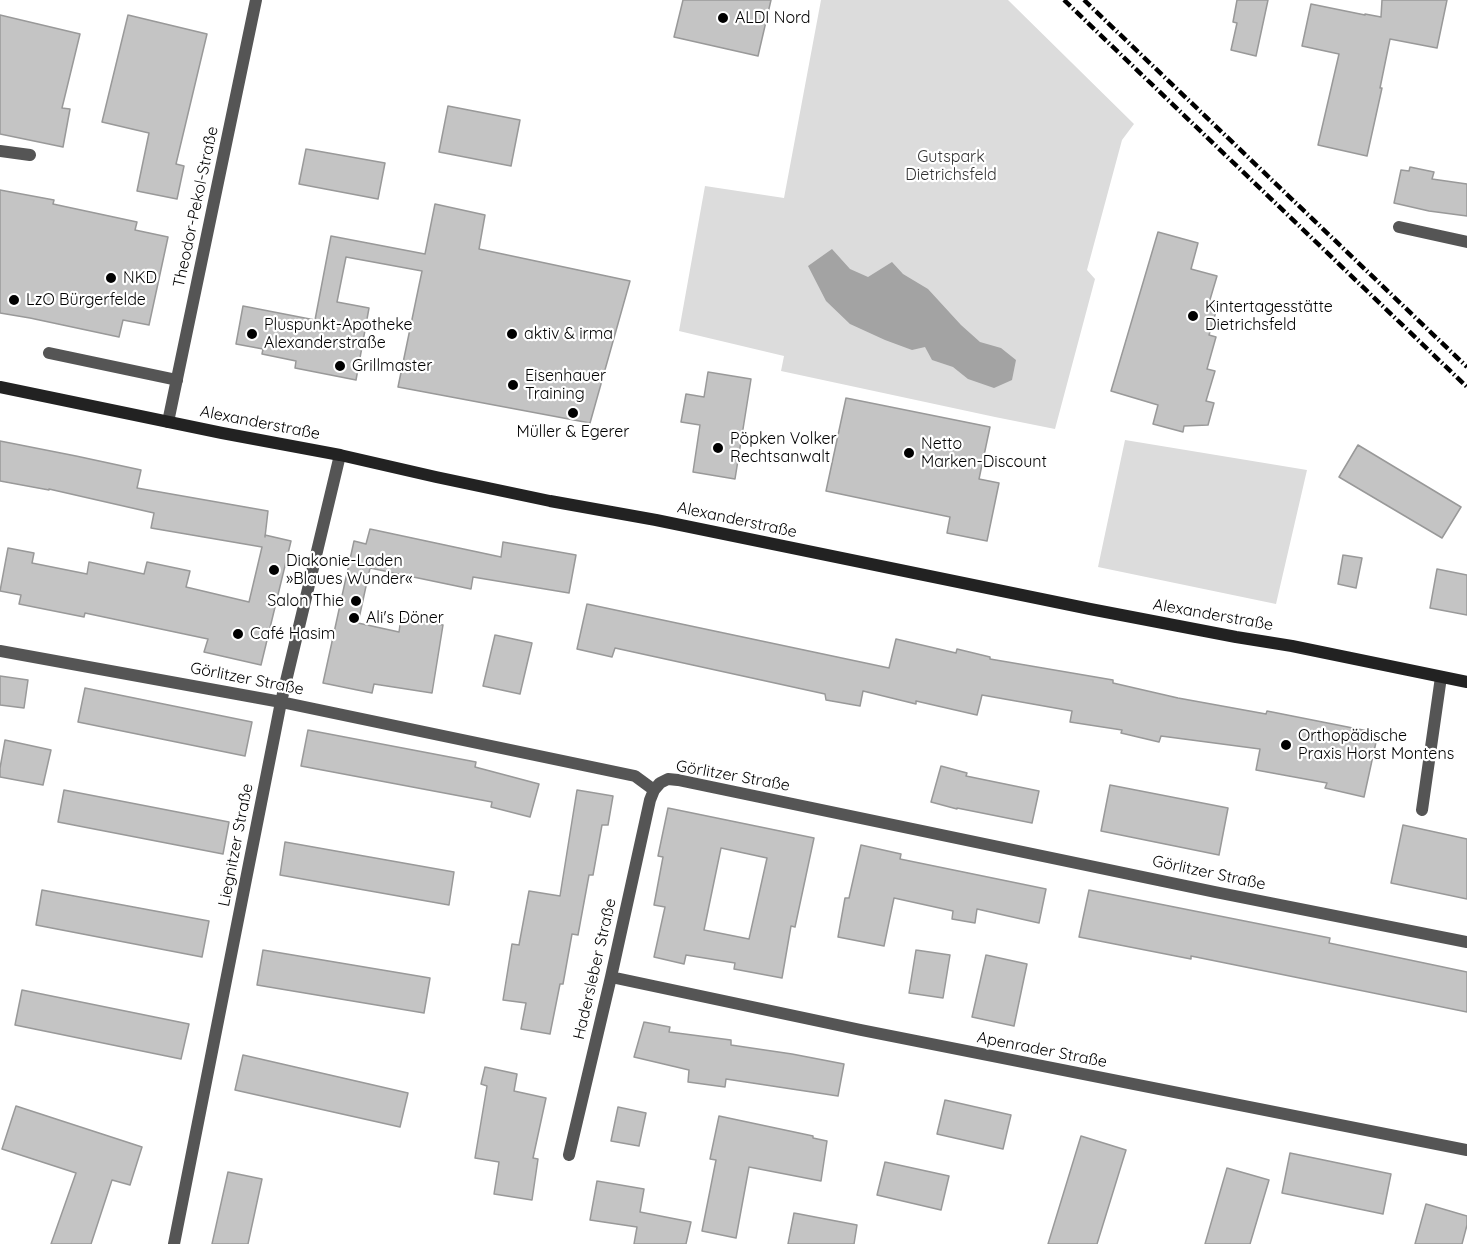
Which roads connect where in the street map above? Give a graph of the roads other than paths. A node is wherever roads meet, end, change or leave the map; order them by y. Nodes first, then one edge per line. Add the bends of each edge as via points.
1 (256, 0) edge
2 (0, 151) edge
3 (30, 155) dead end
4 (1399, 227) dead end
5 (1467, 242) edge
6 (49, 353) dead end
7 (177, 380) junction
8 (0, 387) edge
9 (168, 422) junction
10 (340, 455) junction
11 (0, 651) edge
12 (1441, 677) junction
13 (1467, 682) edge
14 (281, 702) junction
15 (654, 790) junction
16 (1422, 810) dead end
17 (1467, 942) edge
18 (611, 977) junction
19 (1467, 1150) edge
20 (569, 1155) dead end
21 (174, 1244) edge

1 - 7 street, Theodor-Pekol-Straße
2 - 3 street
4 - 5 street
6 - 7 street
7 - 9 street, Theodor-Pekol-Straße
8 - 9 main road, Alexanderstraße
9 - 10 main road, Alexanderstraße
10 - 12 main road, Alexanderstraße via 550,501
10 - 14 street, Liegnitzer Straße
11 - 14 street, Görlitzer Straße
12 - 13 main road, Alexanderstraße
12 - 16 street
14 - 15 street, Görlitzer Straße via 635,776
14 - 21 street, Liegnitzer Straße
15 - 17 street, Görlitzer Straße via 668,779 678,780
15 - 18 street, Hadersleber Straße
18 - 19 street, Apenrader Straße
18 - 20 street, Hadersleber Straße

